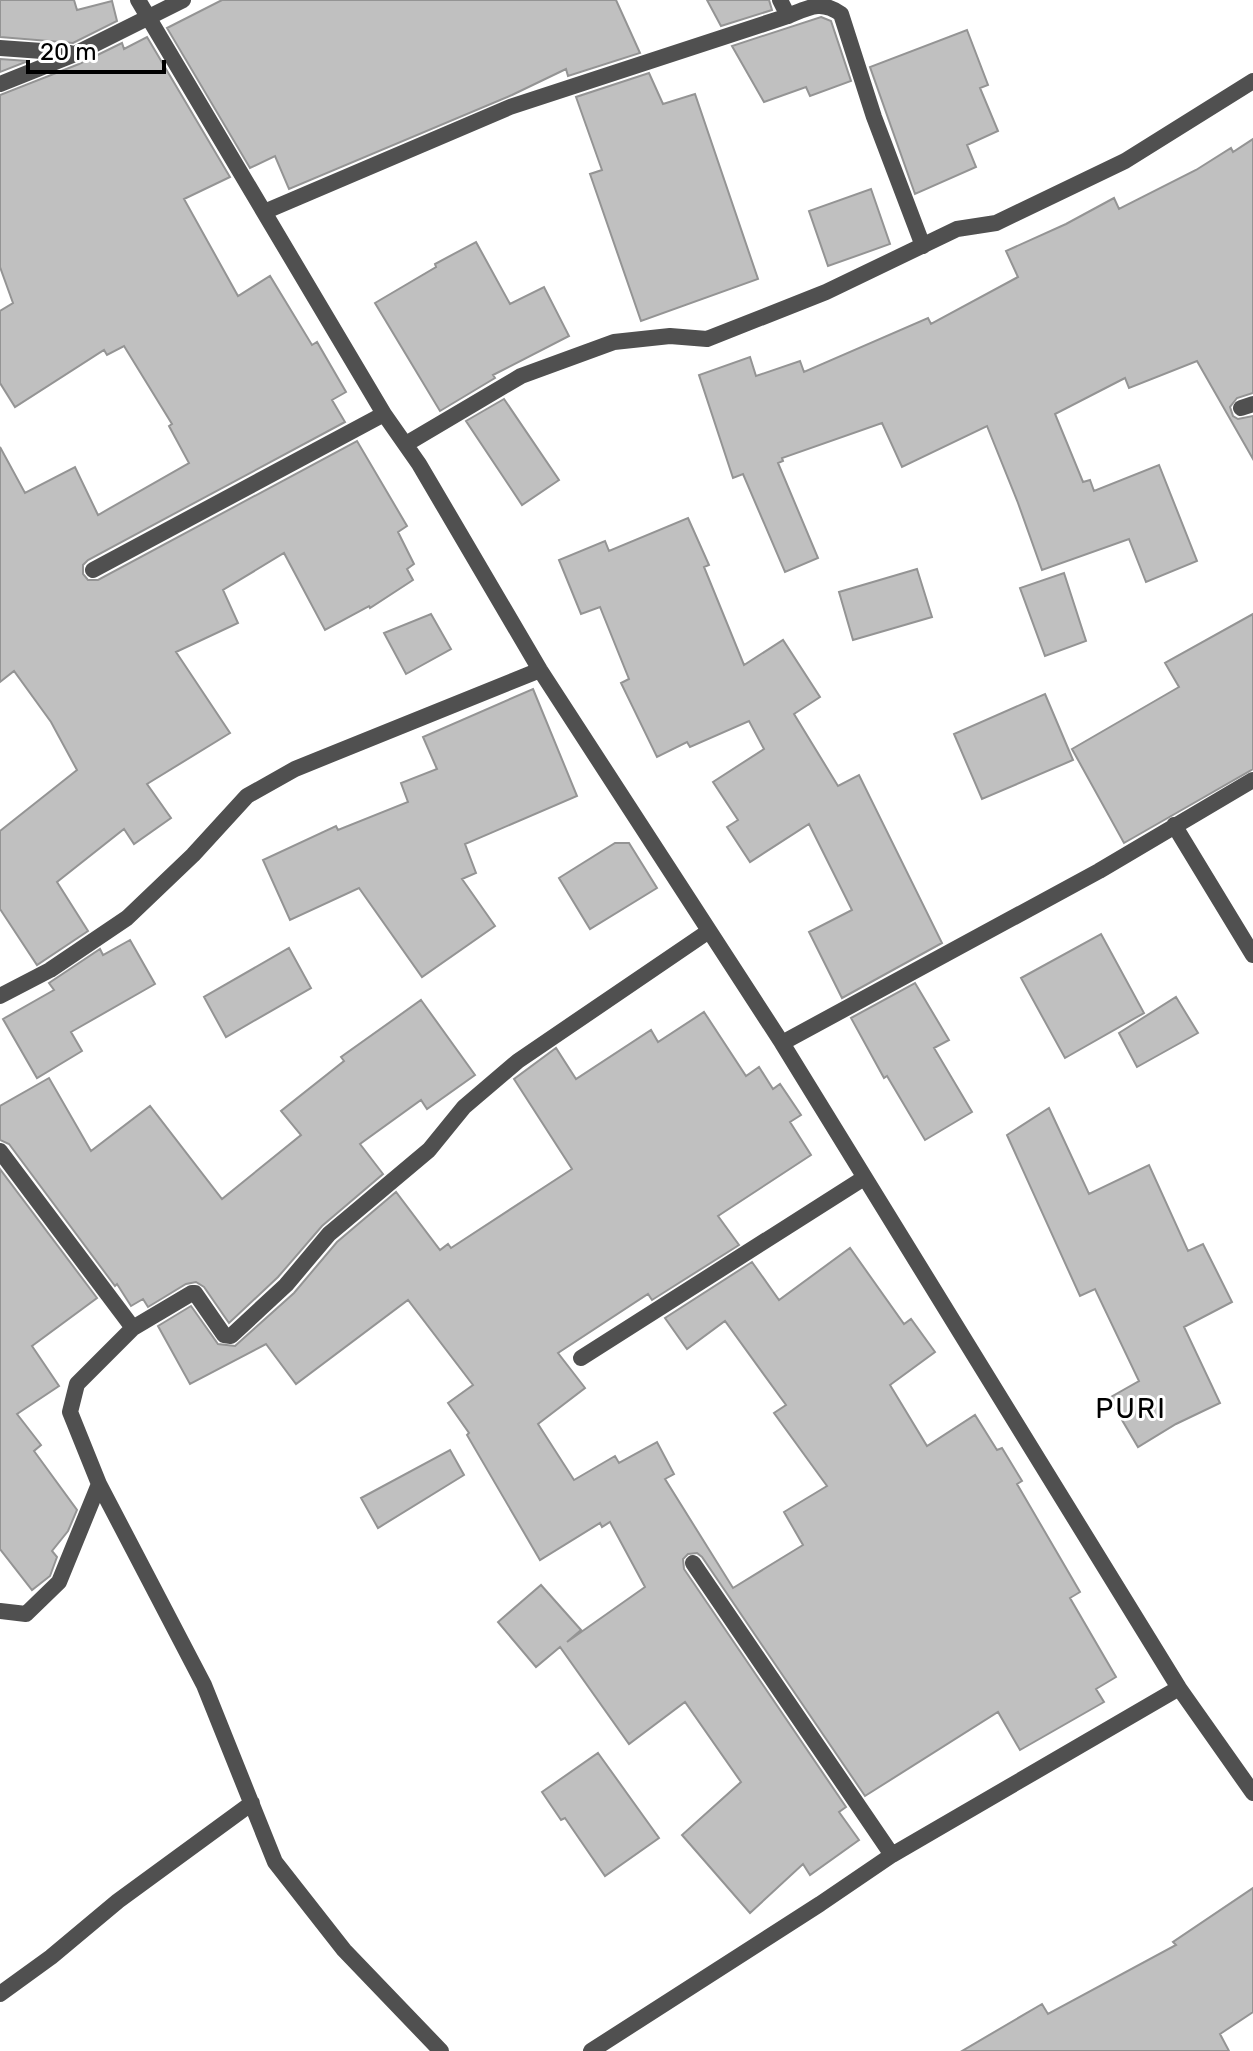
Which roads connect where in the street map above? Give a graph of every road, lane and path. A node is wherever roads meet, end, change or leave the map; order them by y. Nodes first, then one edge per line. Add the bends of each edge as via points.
1 (138, 0) edge
2 (183, 0) edge
3 (780, 0) edge
4 (788, 16) junction
5 (149, 17) junction
6 (0, 48) edge
7 (75, 54) junction
8 (1253, 81) edge
9 (0, 84) edge
10 (264, 212) junction
11 (923, 246) junction
12 (384, 414) junction
13 (406, 444) junction
14 (93, 570) dead end
15 (540, 670) junction
16 (1253, 780) edge
17 (1174, 825) junction
18 (709, 931) junction
19 (1253, 955) edge
20 (0, 996) edge
21 (782, 1043) junction
22 (0, 1151) edge
23 (864, 1178) junction
24 (133, 1328) junction
25 (581, 1358) dead end
26 (99, 1484) junction
27 (693, 1563) dead end
28 (0, 1611) edge
29 (1179, 1688) junction
30 (1253, 1793) edge
31 (252, 1803) junction
32 (892, 1855) junction
33 (0, 1994) edge
34 (441, 2051) edge
35 (591, 2051) edge

1 - 5 street
2 - 5 street
3 - 4 street
4 - 10 street via 510,107
4 - 11 street via 820,2 841,14
5 - 7 street
5 - 10 street
6 - 7 street
7 - 9 street
8 - 11 street via 1125,161 996,223 957,229
10 - 12 street
11 - 13 street via 707,339 670,336 614,342 521,376
12 - 13 street
12 - 14 street
13 - 15 street
15 - 18 street
15 - 20 street via 295,769 247,796 127,918 50,970
16 - 17 street
17 - 19 street
17 - 21 street
18 - 21 street
18 - 24 street via 518,1061 464,1107 429,1150 329,1234 286,1285 231,1336 224,1335 195,1293
21 - 23 street
22 - 24 street
23 - 25 street
23 - 29 street
24 - 26 street via 77,1384 70,1412
26 - 28 street via 59,1582 26,1614
26 - 31 street via 204,1685
27 - 32 street
29 - 30 street
29 - 32 street
31 - 33 street
31 - 34 street via 275,1862 344,1950
32 - 35 street

